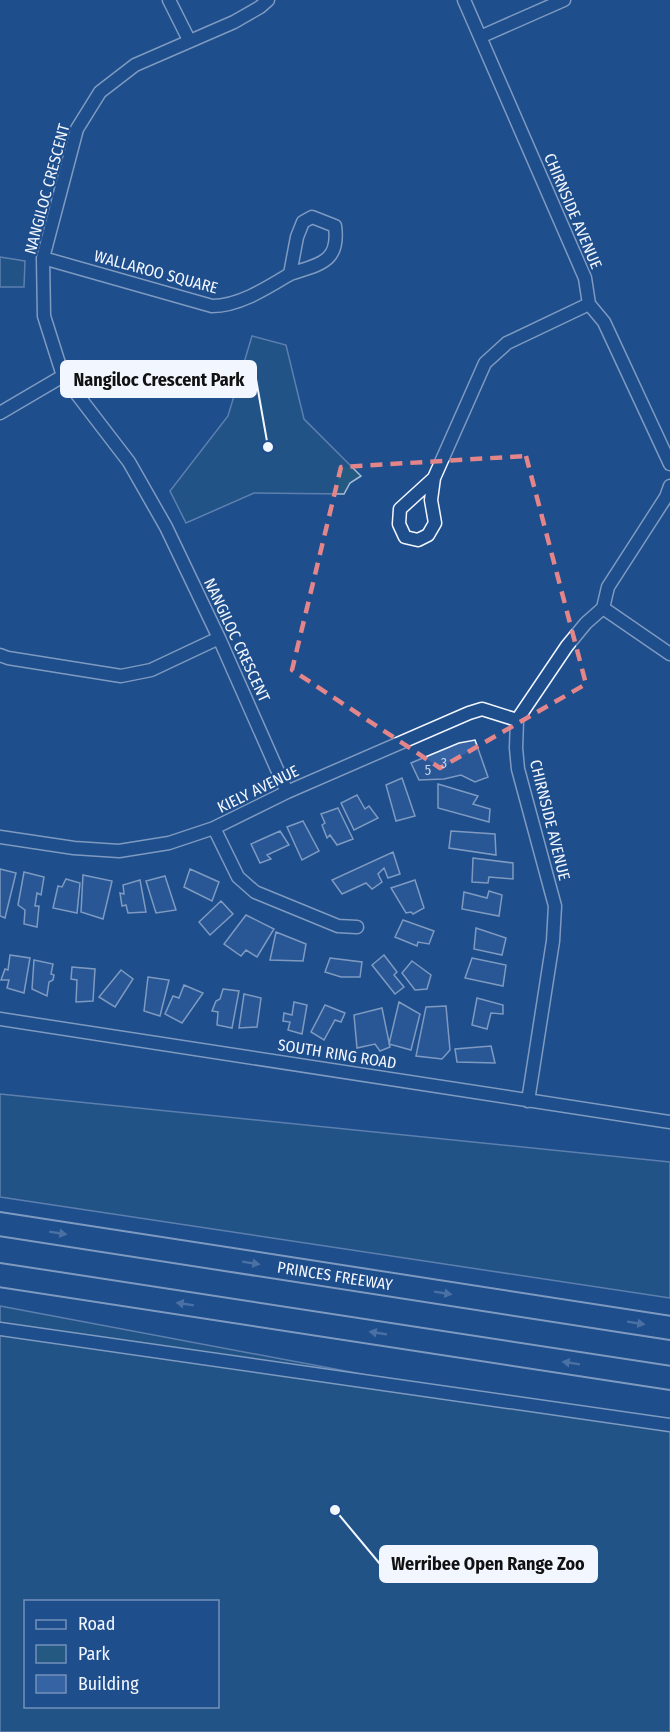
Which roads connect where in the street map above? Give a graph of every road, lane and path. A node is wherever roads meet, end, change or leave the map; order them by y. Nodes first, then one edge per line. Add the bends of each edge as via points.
1 (170, 0) edge
2 (268, 0) edge
3 (464, 0) edge
4 (564, 0) edge
5 (480, 37) junction
6 (189, 40) junction
7 (43, 258) junction
8 (290, 274) junction
9 (589, 304) junction
10 (63, 376) junction
11 (0, 413) edge
12 (670, 464) edge
13 (434, 478) junction
14 (670, 486) edge
15 (603, 608) junction
16 (219, 638) junction
17 (670, 654) edge
18 (0, 655) edge
19 (517, 720) junction
20 (287, 792) junction
21 (214, 828) junction
22 (0, 837) edge
23 (357, 927) dead end
24 (0, 1019) edge
25 (528, 1101) junction
26 (670, 1122) edge
27 (0, 1224) edge
28 (0, 1275) edge
29 (670, 1328) edge
30 (0, 1329) edge
31 (670, 1378) edge
32 (670, 1425) edge

1 - 6 street
2 - 6 street, NANGILOC CRESCENT via 234,22
3 - 5 street, CHIRNSIDE AVENUE
4 - 5 street
5 - 9 street, CHIRNSIDE AVENUE via 585,278
6 - 7 street, NANGILOC CRESCENT via 135,65 99,92 77,129
7 - 8 street, WALLAROO SQUARE via 212,306 226,306
7 - 10 street, NANGILOC CRESCENT via 44,316
8 - 8 street, WALLAROO SQUARE via 303,222 312,217 335,226 337,241 333,253 321,264
9 - 12 street, CHIRNSIDE AVENUE via 604,322
9 - 13 street via 507,343 485,363
10 - 11 street
10 - 16 street, NANGILOC CRESCENT via 129,462 166,527
13 - 13 street via 400,509 399,524 405,537 418,540 428,536 435,523 431,500
14 - 15 street via 608,587
15 - 17 street
15 - 19 street via 567,646
16 - 18 street via 151,670 121,676
16 - 20 street, NANGILOC CRESCENT
19 - 20 street, KIELY AVENUE via 482,709
19 - 25 street, CHIRNSIDE AVENUE via 518,769 555,906
20 - 21 street, KIELY AVENUE
21 - 22 street, KIELY AVENUE via 169,843 119,851
21 - 23 street via 238,877 255,891 338,926
24 - 25 street, SOUTH RING ROAD
25 - 26 street, SOUTH RING ROAD
27 -> 29 highway, PRINCES FREEWAY
31 -> 28 highway
30 - 32 street

